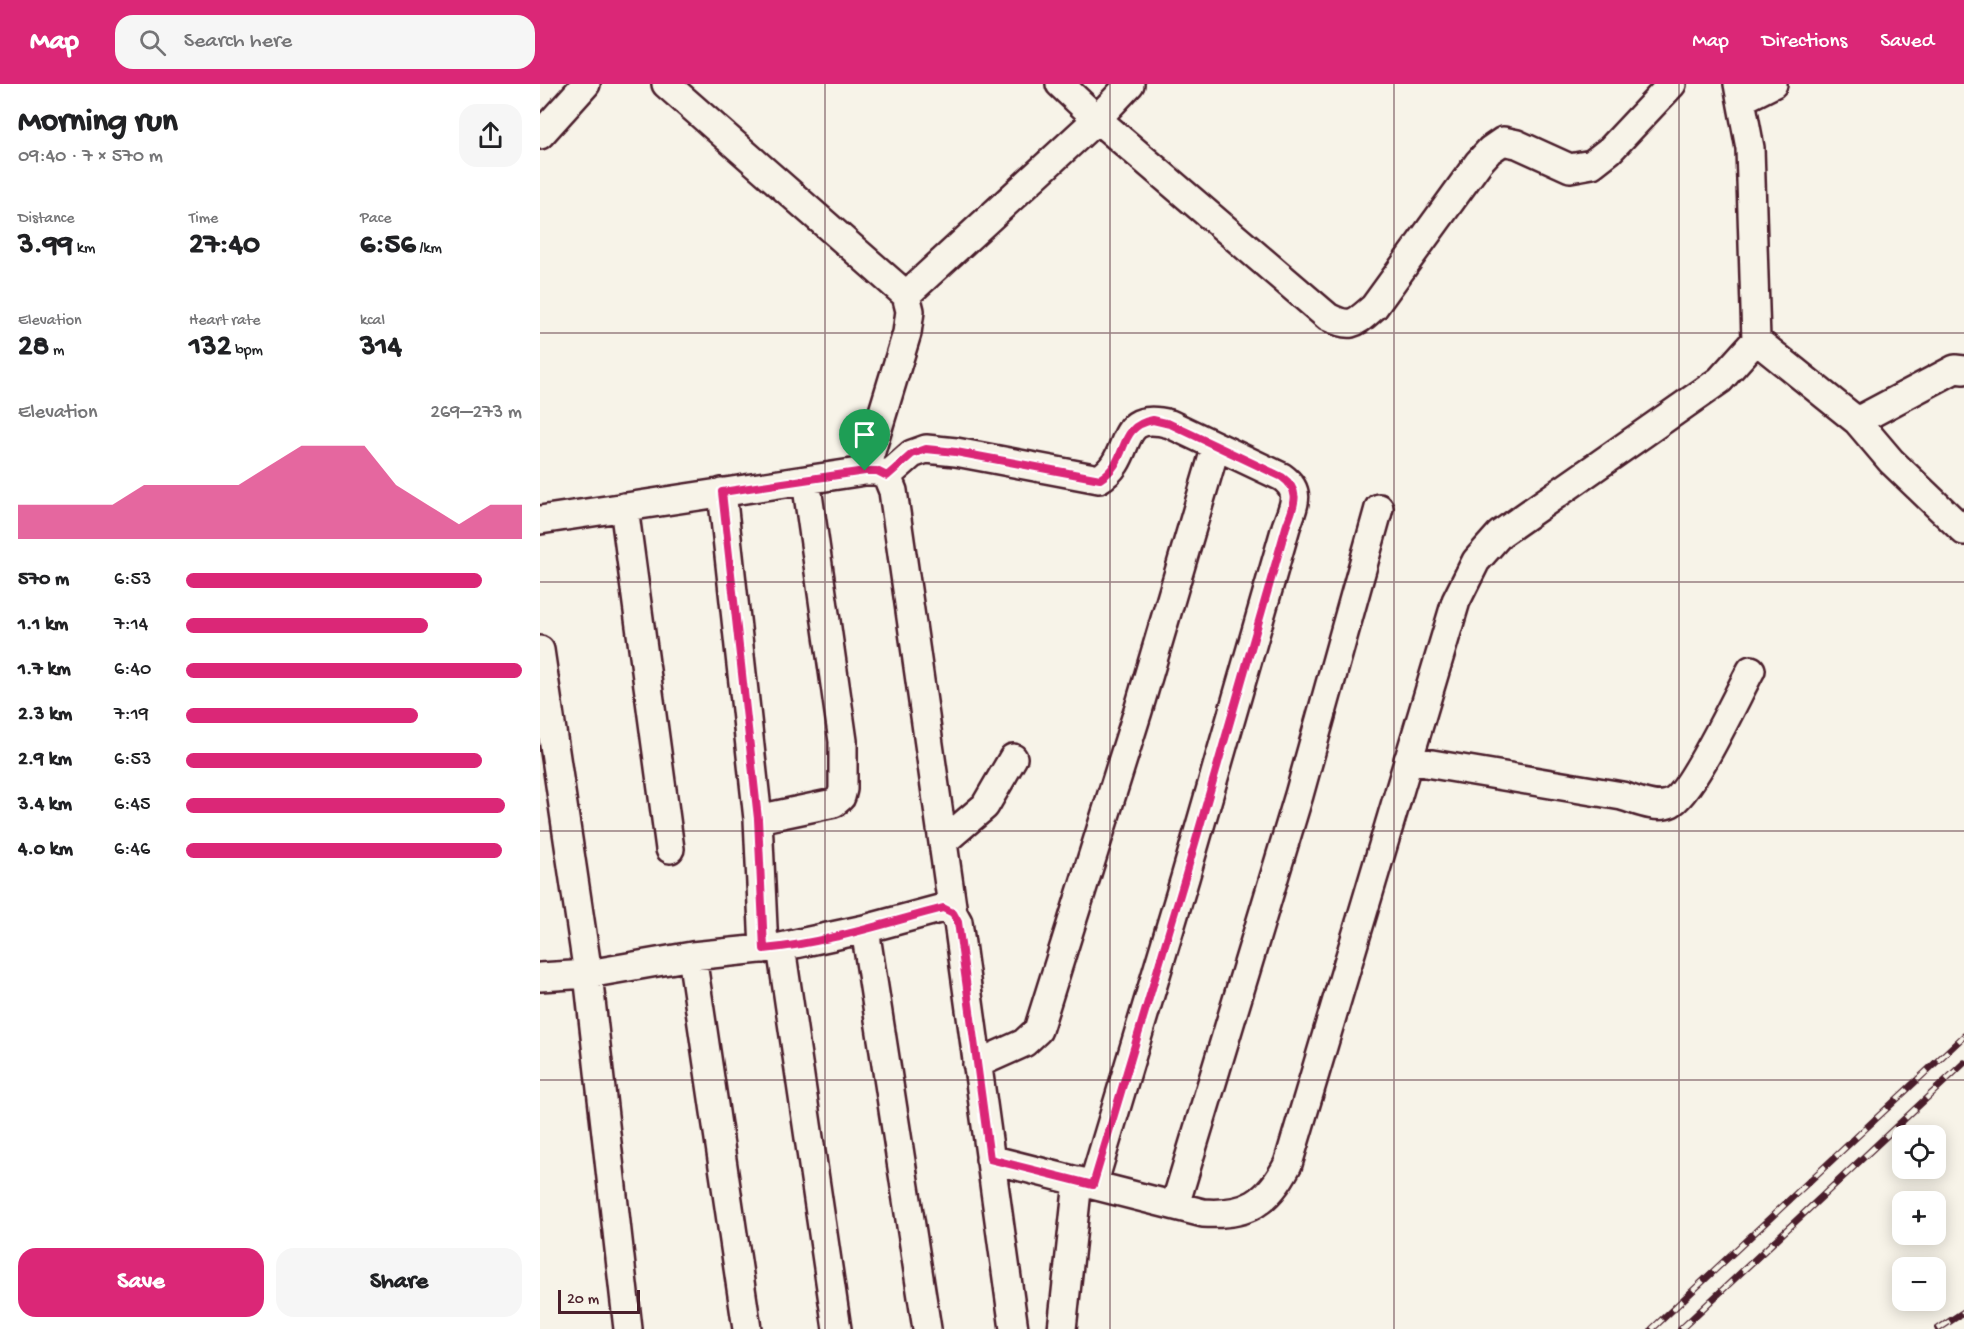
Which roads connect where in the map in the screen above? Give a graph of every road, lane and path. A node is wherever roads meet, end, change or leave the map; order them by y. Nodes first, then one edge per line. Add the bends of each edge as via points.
1 (586, 84) edge
2 (666, 84) edge
3 (1060, 84) edge
4 (1130, 84) edge
5 (1672, 84) edge
6 (1773, 84) edge
7 (1739, 92) edge
8 (1097, 119) junction
9 (540, 135) edge
10 (906, 296) junction
11 (1756, 340) junction
12 (1964, 370) edge
13 (1857, 421) junction
14 (1216, 446) junction
15 (876, 473) junction
16 (806, 480) junction
17 (722, 492) junction
18 (624, 507) junction
19 (1379, 508) dead end
20 (540, 520) edge
21 (1964, 531) edge
22 (540, 650) edge
23 (1751, 670) dead end
24 (1013, 758) dead end
25 (1408, 760) junction
26 (551, 790) edge
27 (758, 819) junction
28 (943, 842) junction
29 (670, 849) dead end
30 (953, 913) junction
31 (865, 929) junction
32 (772, 948) junction
33 (692, 956) junction
34 (588, 974) junction
35 (540, 977) edge
36 (977, 1064) junction
37 (990, 1159) junction
38 (1085, 1183) junction
39 (1174, 1206) junction
40 (628, 1329) edge
41 (747, 1329) edge
42 (837, 1329) edge
43 (927, 1329) edge
44 (1014, 1329) edge
45 (1062, 1329) edge

1 - 9 street
2 - 10 street
3 - 8 street
4 - 8 street
5 - 8 street via 1592,164 1570,168 1503,141 1490,150 1374,307 1357,322 1342,325
6 - 7 street
7 - 11 street via 1750,148
8 - 10 street
10 - 15 street via 910,311 907,333
11 - 13 street
11 - 25 street via 1720,380 1500,534 1476,561 1456,601
12 - 13 street via 1956,369
13 - 21 street via 1891,461
14 - 15 street via 1153,420 1131,428 1117,463 1100,479 926,449
14 - 36 street via 1038,1030 1024,1043
14 - 38 street via 1291,483 1294,505 1185,878
15 - 16 street
15 - 28 street via 893,491
16 - 17 street
16 - 27 street via 843,741 843,789 834,803
17 - 18 street
17 - 27 street
18 - 20 street
18 - 29 street
19 - 39 street via 1299,795
22 - 26 street
23 - 25 street via 1692,781 1669,805 1654,806 1622,796
24 - 28 street via 985,806
25 - 39 street via 1288,1164 1278,1184 1264,1200 1222,1214
26 - 34 street
27 - 32 street
28 - 30 street
30 - 31 street via 943,908
30 - 36 street via 958,922
31 - 32 street
31 - 43 street
32 - 33 street
32 - 42 street
33 - 34 street
33 - 41 street
34 - 35 street
34 - 40 street
36 - 37 street
37 - 38 street
37 - 44 street
38 - 39 street
38 - 45 street

